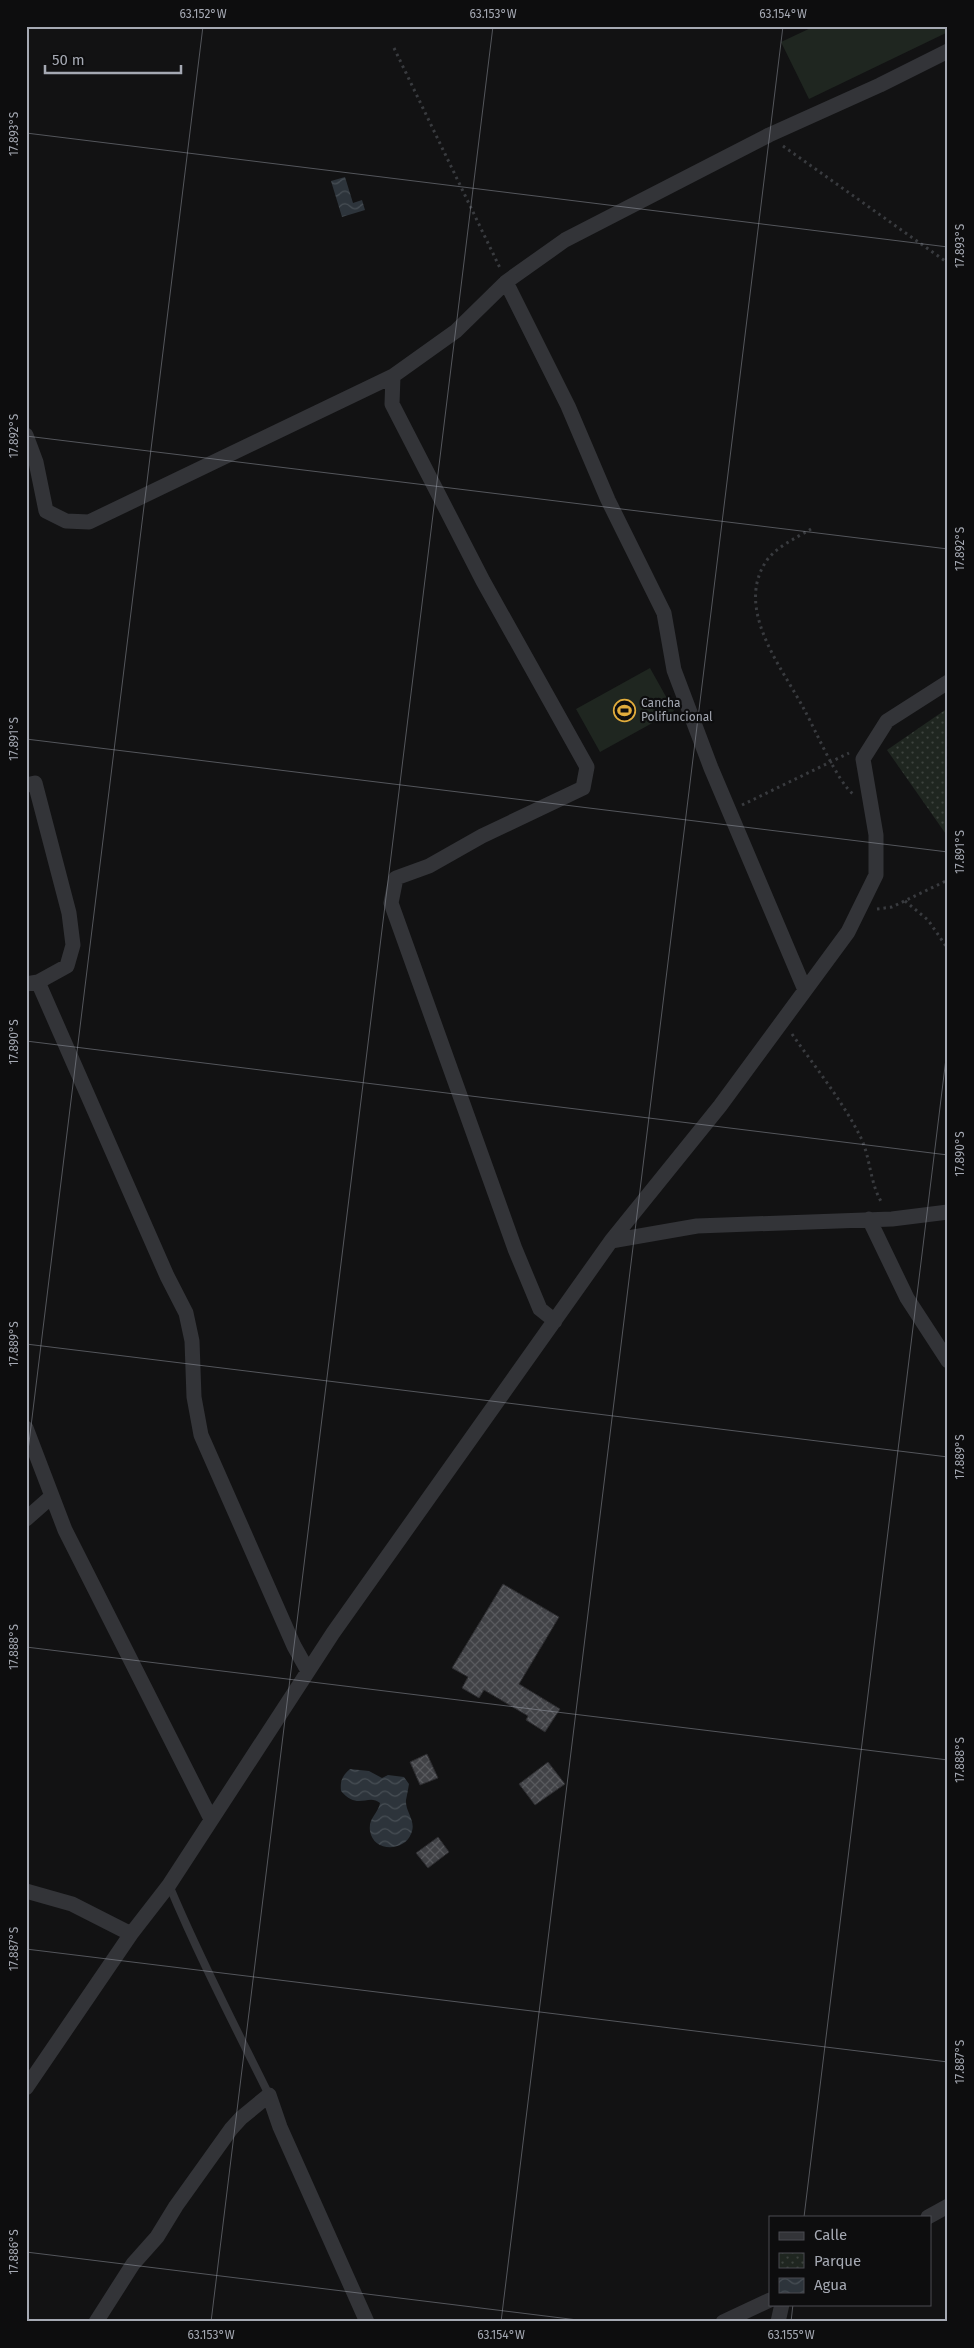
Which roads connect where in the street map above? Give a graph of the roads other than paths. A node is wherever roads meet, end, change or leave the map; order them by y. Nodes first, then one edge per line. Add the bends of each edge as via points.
1 (948, 52) edge
2 (506, 282) junction
3 (394, 376) junction
4 (26, 434) edge
5 (948, 682) edge
6 (26, 785) edge
7 (32, 983) edge
8 (805, 990) junction
9 (948, 1212) edge
10 (869, 1219) junction
11 (612, 1241) junction
12 (555, 1321) junction
13 (948, 1361) edge
14 (26, 1428) edge
15 (51, 1497) junction
16 (26, 1519) edge
17 (308, 1671) junction
18 (211, 1819) junction
19 (168, 1885) junction
20 (26, 1891) edge
21 (132, 1934) junction
22 (26, 2088) edge
23 (269, 2095) junction
24 (948, 2206) edge
25 (930, 2216) edge
26 (769, 2300) edge
27 (782, 2306) edge
28 (96, 2322) edge
29 (367, 2322) edge
30 (723, 2322) edge
31 (778, 2322) edge

1 - 2 street via 769,135 565,240
2 - 3 street via 456,331
2 - 8 street via 568,406 608,500 664,613 674,670 711,768
3 - 4 street via 89,522 66,521 46,511 36,462
3 - 12 street via 392,404 483,582 587,767 583,788 482,836 429,866 396,878 391,903 515,1248 540,1309
5 - 8 street via 887,721 863,759 876,834 876,875 848,932
6 - 7 street via 35,783 69,913 73,945 67,966
7 - 17 street via 186,1313 192,1341 194,1397 201,1435
8 - 11 street via 720,1106
9 - 10 street
10 - 11 street via 697,1226
10 - 13 street via 907,1298
11 - 12 street
12 - 17 street
14 - 15 street
15 - 16 street
15 - 18 street via 95,1592
17 - 18 street
18 - 19 street
19 - 21 street
19 - 23 lane via 201,1960
20 - 21 street via 72,1904
21 - 22 street
23 - 28 street via 231,2129 156,2237 133,2264
23 - 29 street via 280,2127
24 - 25 street
26 - 30 street
27 - 31 street

